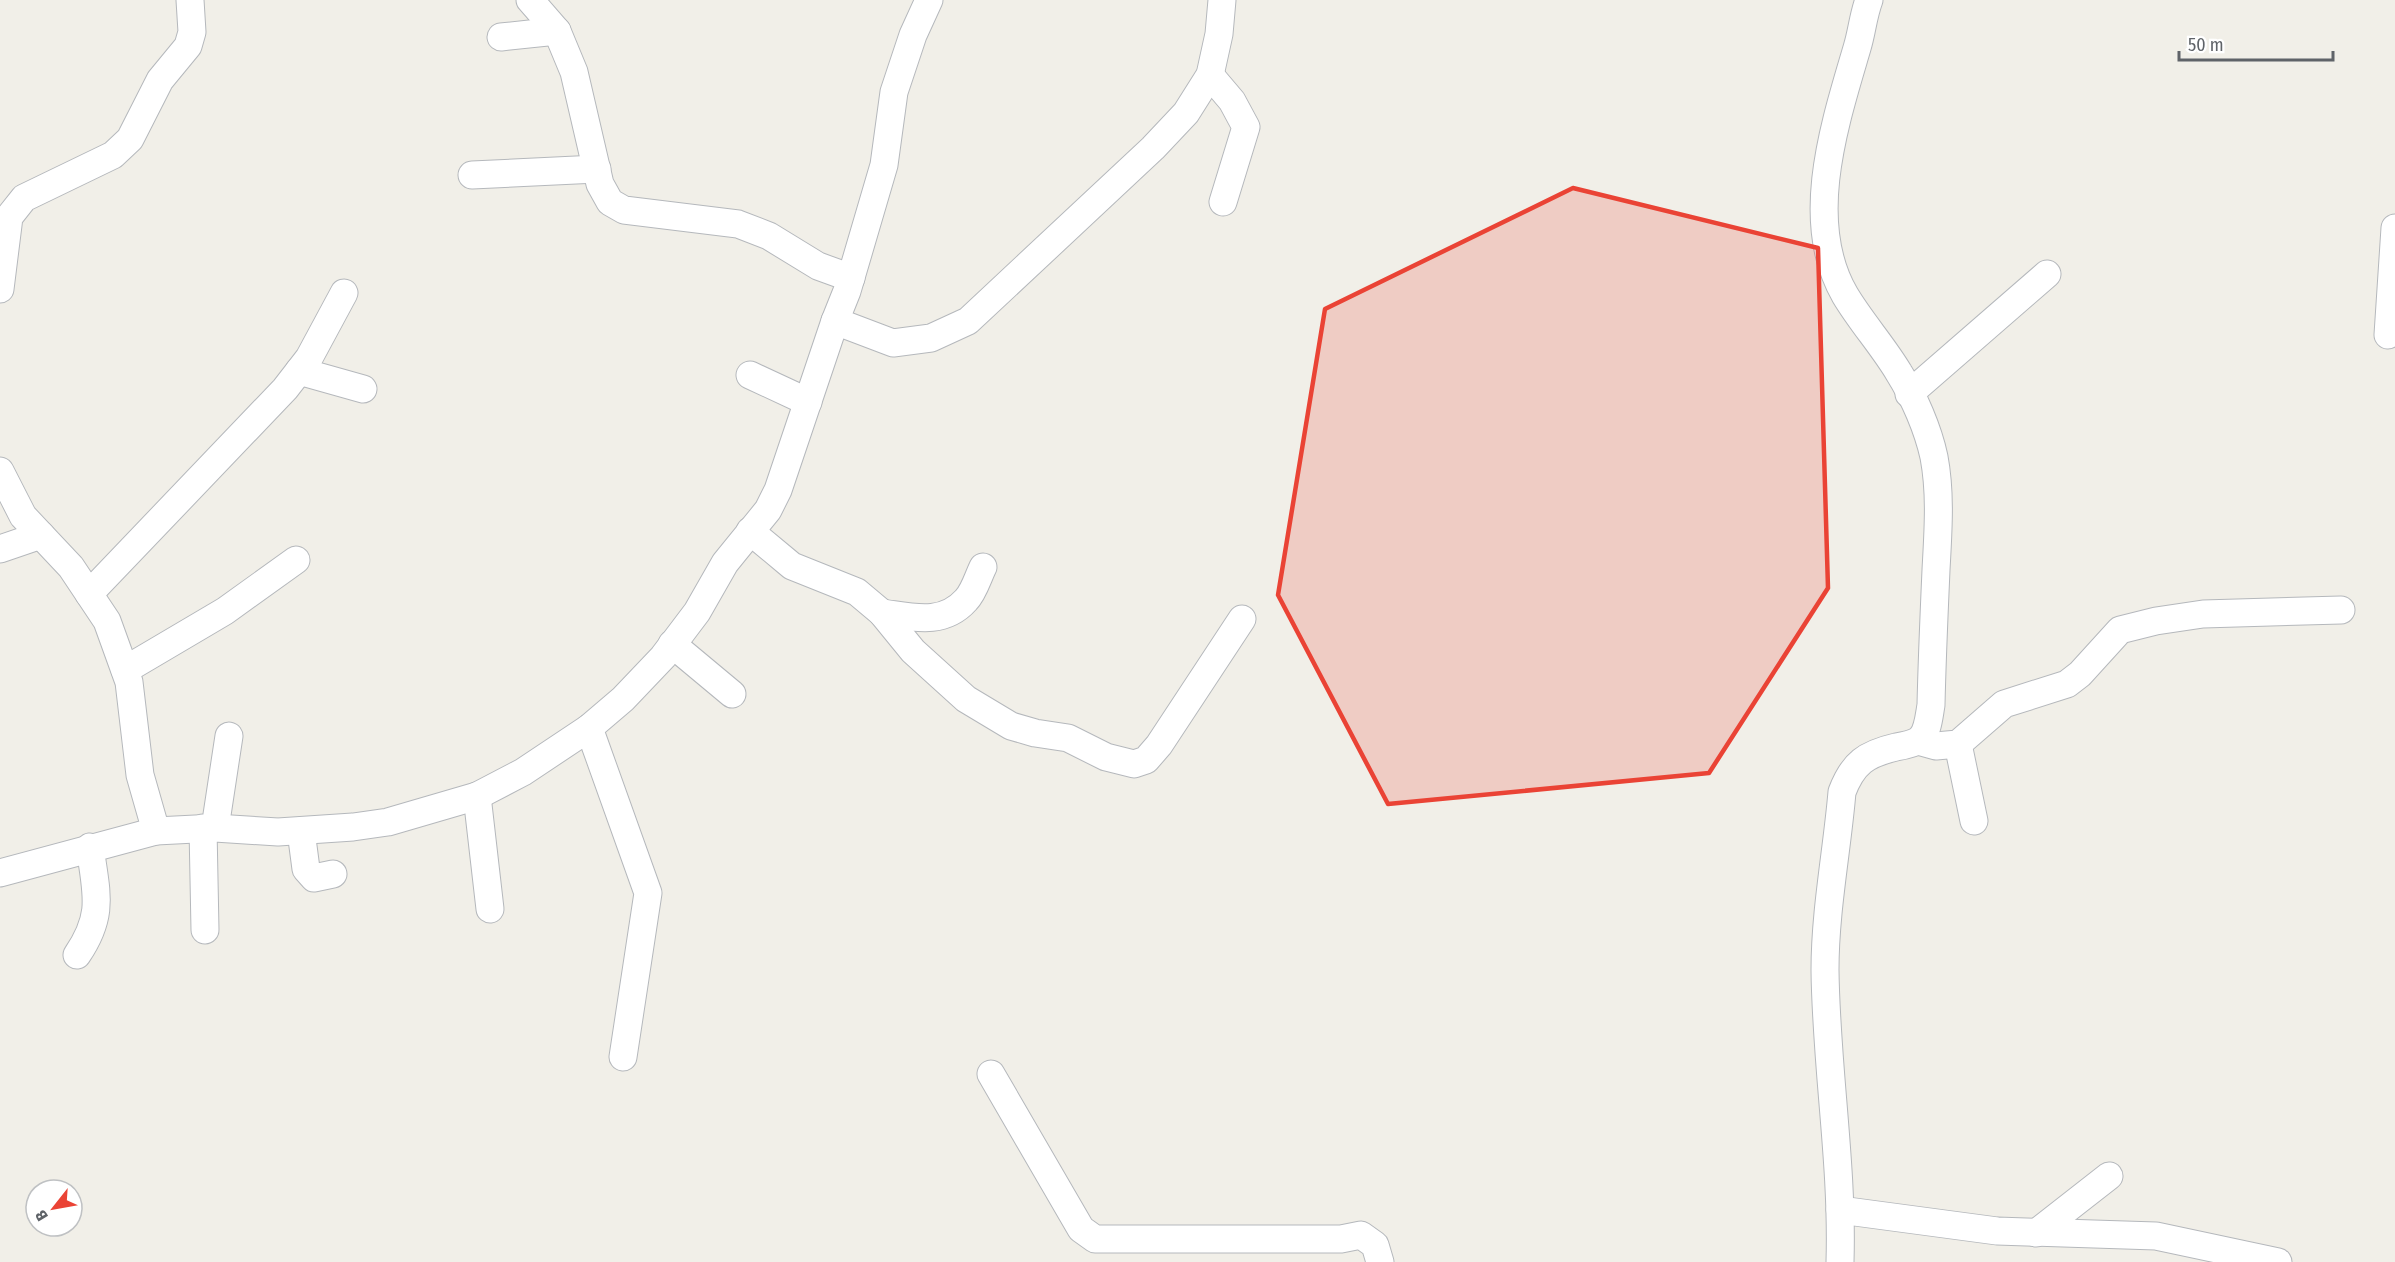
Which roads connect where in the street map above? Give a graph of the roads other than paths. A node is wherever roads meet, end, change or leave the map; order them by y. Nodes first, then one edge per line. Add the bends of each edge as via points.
1 (190, 0) edge
2 (530, 0) edge
3 (929, 0) edge
4 (1222, 0) edge
5 (1869, 0) edge
6 (557, 31) junction
7 (501, 37) dead end
8 (1210, 75) junction
9 (597, 169) junction
10 (472, 175) dead end
11 (1223, 202) dead end
12 (2395, 228) edge
13 (2047, 274) dead end
14 (851, 278) junction
15 (0, 289) edge
16 (344, 292) dead end
17 (835, 321) junction
18 (2388, 335) dead end
19 (299, 371) junction
20 (750, 375) dead end
21 (363, 389) dead end
22 (1910, 394) junction
23 (808, 402) junction
24 (0, 471) edge
25 (750, 531) junction
26 (41, 536) junction
27 (0, 549) edge
28 (296, 560) dead end
29 (983, 567) dead end
30 (89, 594) junction
31 (2341, 610) dead end
32 (882, 613) junction
33 (1242, 619) dead end
34 (672, 644) junction
35 (124, 670) junction
36 (732, 694) dead end
37 (588, 728) junction
38 (228, 736) dead end
39 (1918, 741) junction
40 (1958, 744) junction
41 (477, 796) junction
42 (1974, 821) dead end
43 (209, 828) junction
44 (156, 831) junction
45 (301, 831) junction
46 (90, 847) junction
47 (0, 873) edge
48 (333, 874) dead end
49 (490, 909) dead end
50 (206, 930) dead end
51 (77, 955) dead end
52 (623, 1057) dead end
53 (992, 1074) dead end
54 (2109, 1176) dead end
55 (1840, 1210) junction
56 (2036, 1233) junction
57 (1380, 1262) edge
58 (1840, 1262) edge
59 (2278, 1262) edge

1 - 15 street via 192,32 188,45 160,80 130,139 113,155 24,198 14,209 9,217
2 - 6 street
3 - 14 street via 894,92 884,165
4 - 8 street
5 - 22 street via 1832,138 1826,179 1828,253 1843,292 1900,373
6 - 7 street
6 - 9 street via 574,72
8 - 11 street via 1232,101 1246,127
8 - 17 street via 1186,112 1153,148 968,321 931,338 893,343
9 - 10 street
9 - 14 street via 610,202 624,210 738,224 770,236 818,266
12 - 18 street
13 - 22 street
14 - 17 street
16 - 19 street
17 - 23 street
19 - 21 street
19 - 30 street
20 - 23 street
22 - 39 street via 1934,456 1938,501 1931,705 1926,730
23 - 25 street via 778,490 768,510
24 - 26 street via 24,516
25 - 32 street via 792,566 857,592
25 - 34 street
26 - 27 street
26 - 30 street via 72,567
28 - 35 street via 225,611
29 - 32 street via 966,600 945,615 927,620
30 - 35 street via 107,621
31 - 40 street via 2203,614 2120,630 2067,684 2004,704
32 - 33 street via 913,651 966,699 1011,726 1068,738 1106,757 1134,764 1146,760 1159,745
34 - 36 street
34 - 37 street via 623,699
35 - 44 street via 129,682 140,775
37 - 41 street via 523,772
37 - 52 street via 648,893
38 - 43 street
39 - 40 street via 1936,746
39 - 55 street via 1877,751 1860,761 1842,792 1825,968
40 - 42 street
41 - 45 street via 388,822
41 - 49 street
43 - 44 street
43 - 45 street
43 - 50 street
44 - 46 street
45 - 48 street via 309,875 314,878
46 - 47 street
46 - 51 street via 96,917 90,936
53 - 57 street via 1081,1228 1095,1239 1341,1239 1361,1235 1375,1245
54 - 56 street
55 - 56 street
55 - 58 street
56 - 59 street via 2156,1236

